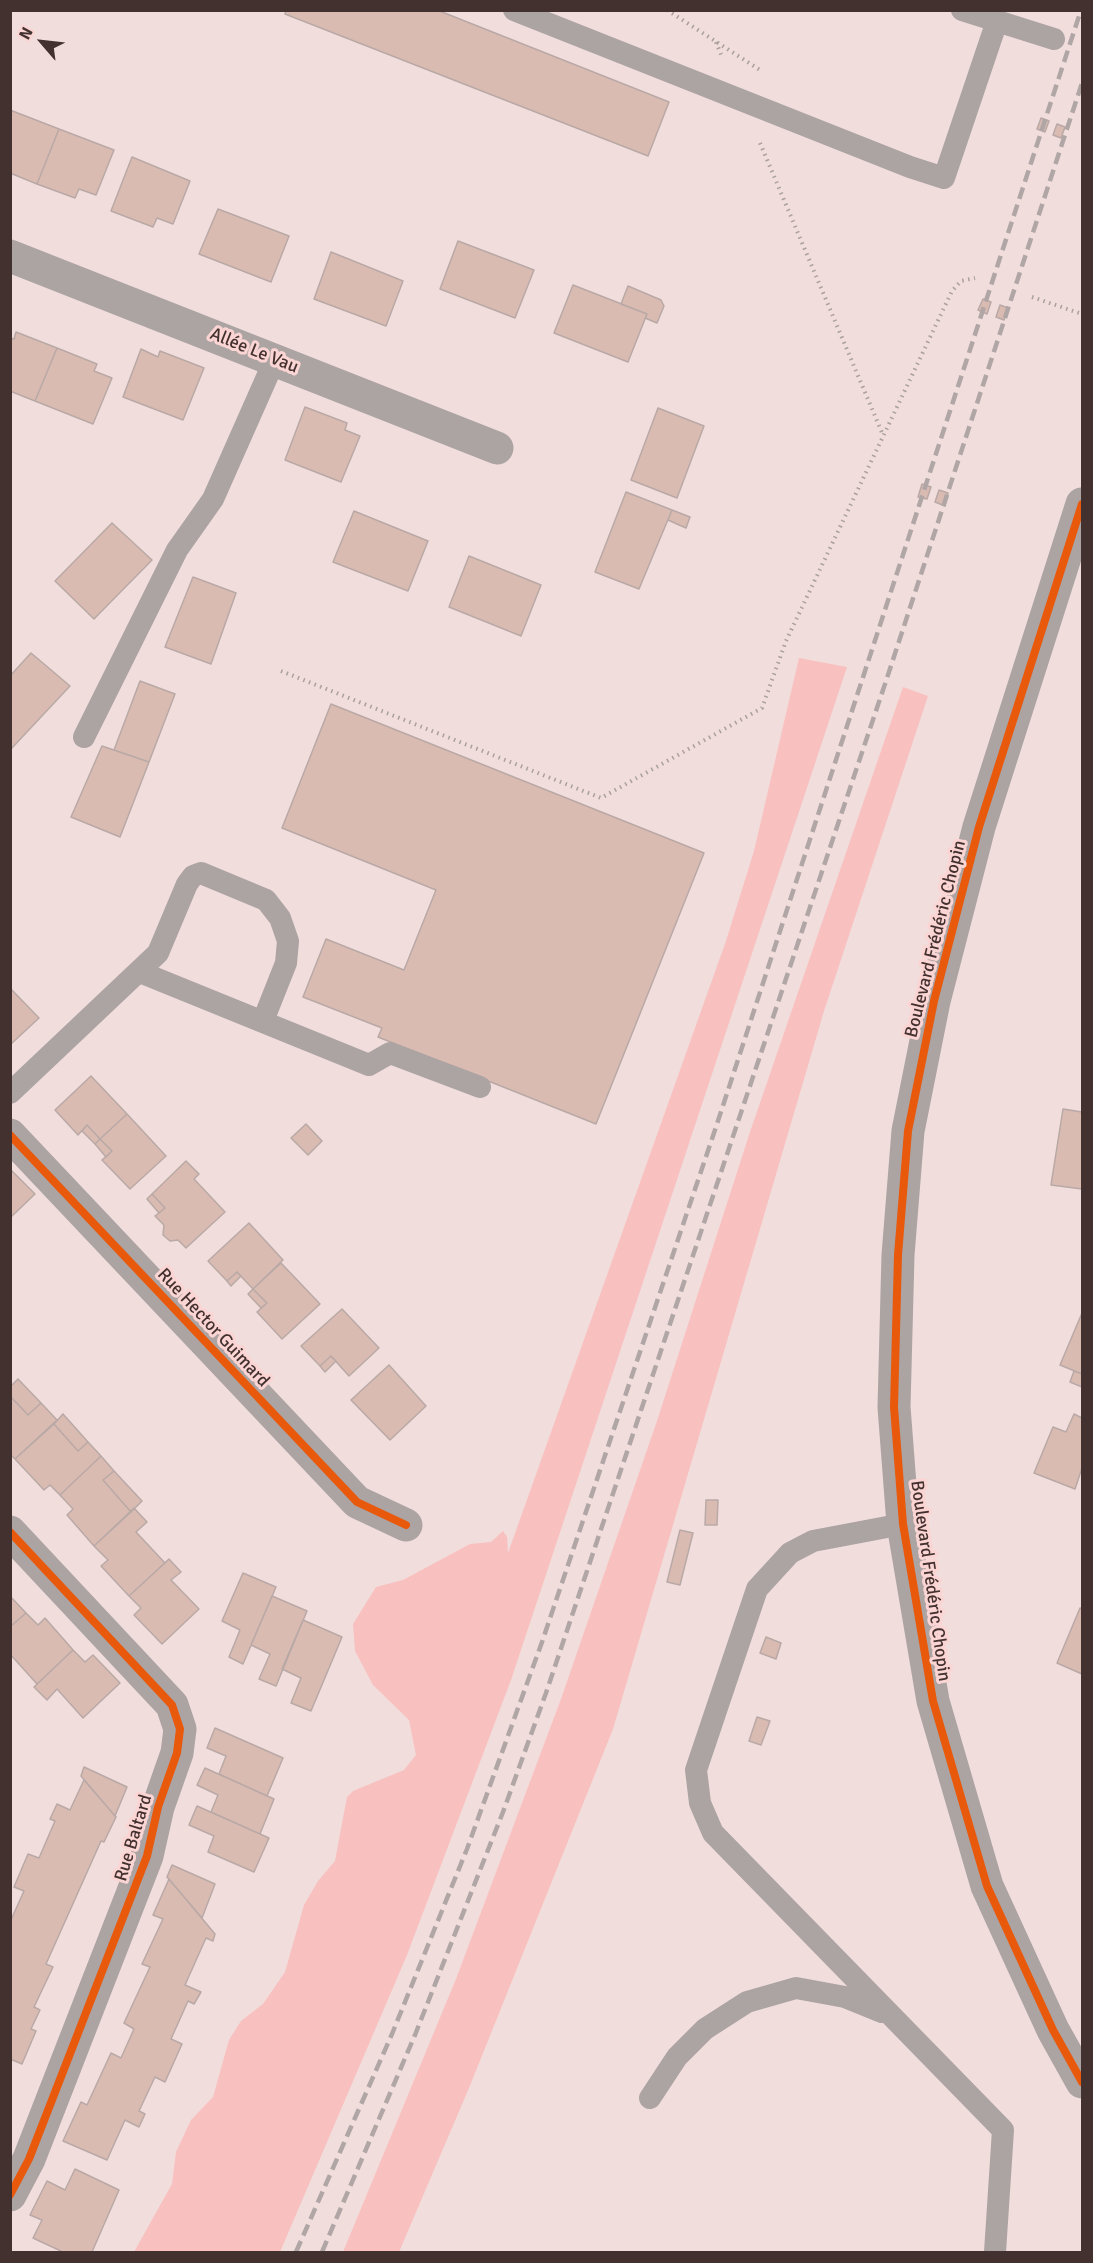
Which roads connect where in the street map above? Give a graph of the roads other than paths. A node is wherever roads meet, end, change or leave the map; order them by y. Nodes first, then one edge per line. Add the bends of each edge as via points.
1 (514, 10) edge
2 (962, 10) edge
3 (997, 21) junction
4 (1054, 39) dead end
5 (10, 256) edge
6 (274, 359) junction
7 (497, 448) dead end
8 (1083, 504) edge
9 (84, 737) dead end
10 (140, 972) junction
11 (263, 1021) junction
12 (480, 1088) dead end
13 (10, 1094) edge
14 (10, 1135) edge
15 (903, 1524) junction
16 (406, 1525) dead end
17 (10, 1532) edge
18 (891, 2016) junction
19 (1083, 2082) edge
20 (650, 2098) dead end
21 (10, 2195) edge
22 (995, 2253) edge

1 - 3 lane via 944,178
2 - 3 lane
3 - 4 lane
5 - 6 street, Allée Le Vau
6 - 7 street, Allée Le Vau
6 - 9 lane via 213,499 177,550
8 - 15 street, Boulevard Frédéric Chopin via 979,827 934,1001 908,1131 898,1255 894,1407
10 - 11 lane
10 - 11 lane via 158,953 187,884 201,873 266,900 280,918 288,941 286,963
10 - 13 lane
11 - 12 lane via 369,1065 390,1053
14 - 16 street, Rue Hector Guimard via 357,1502
15 - 18 lane via 813,1541 790,1553 757,1589 696,1770 700,1803 713,1833
15 - 19 street, Boulevard Frédéric Chopin via 933,1701 987,1886 1053,2030
17 - 21 street, Rue Baltard via 172,1705 180,1729 177,1753 158,1807 147,1856 29,2159
18 - 20 lane via 845,1997 796,1988 747,2002 705,2029 677,2057
18 - 22 lane via 1003,2130

